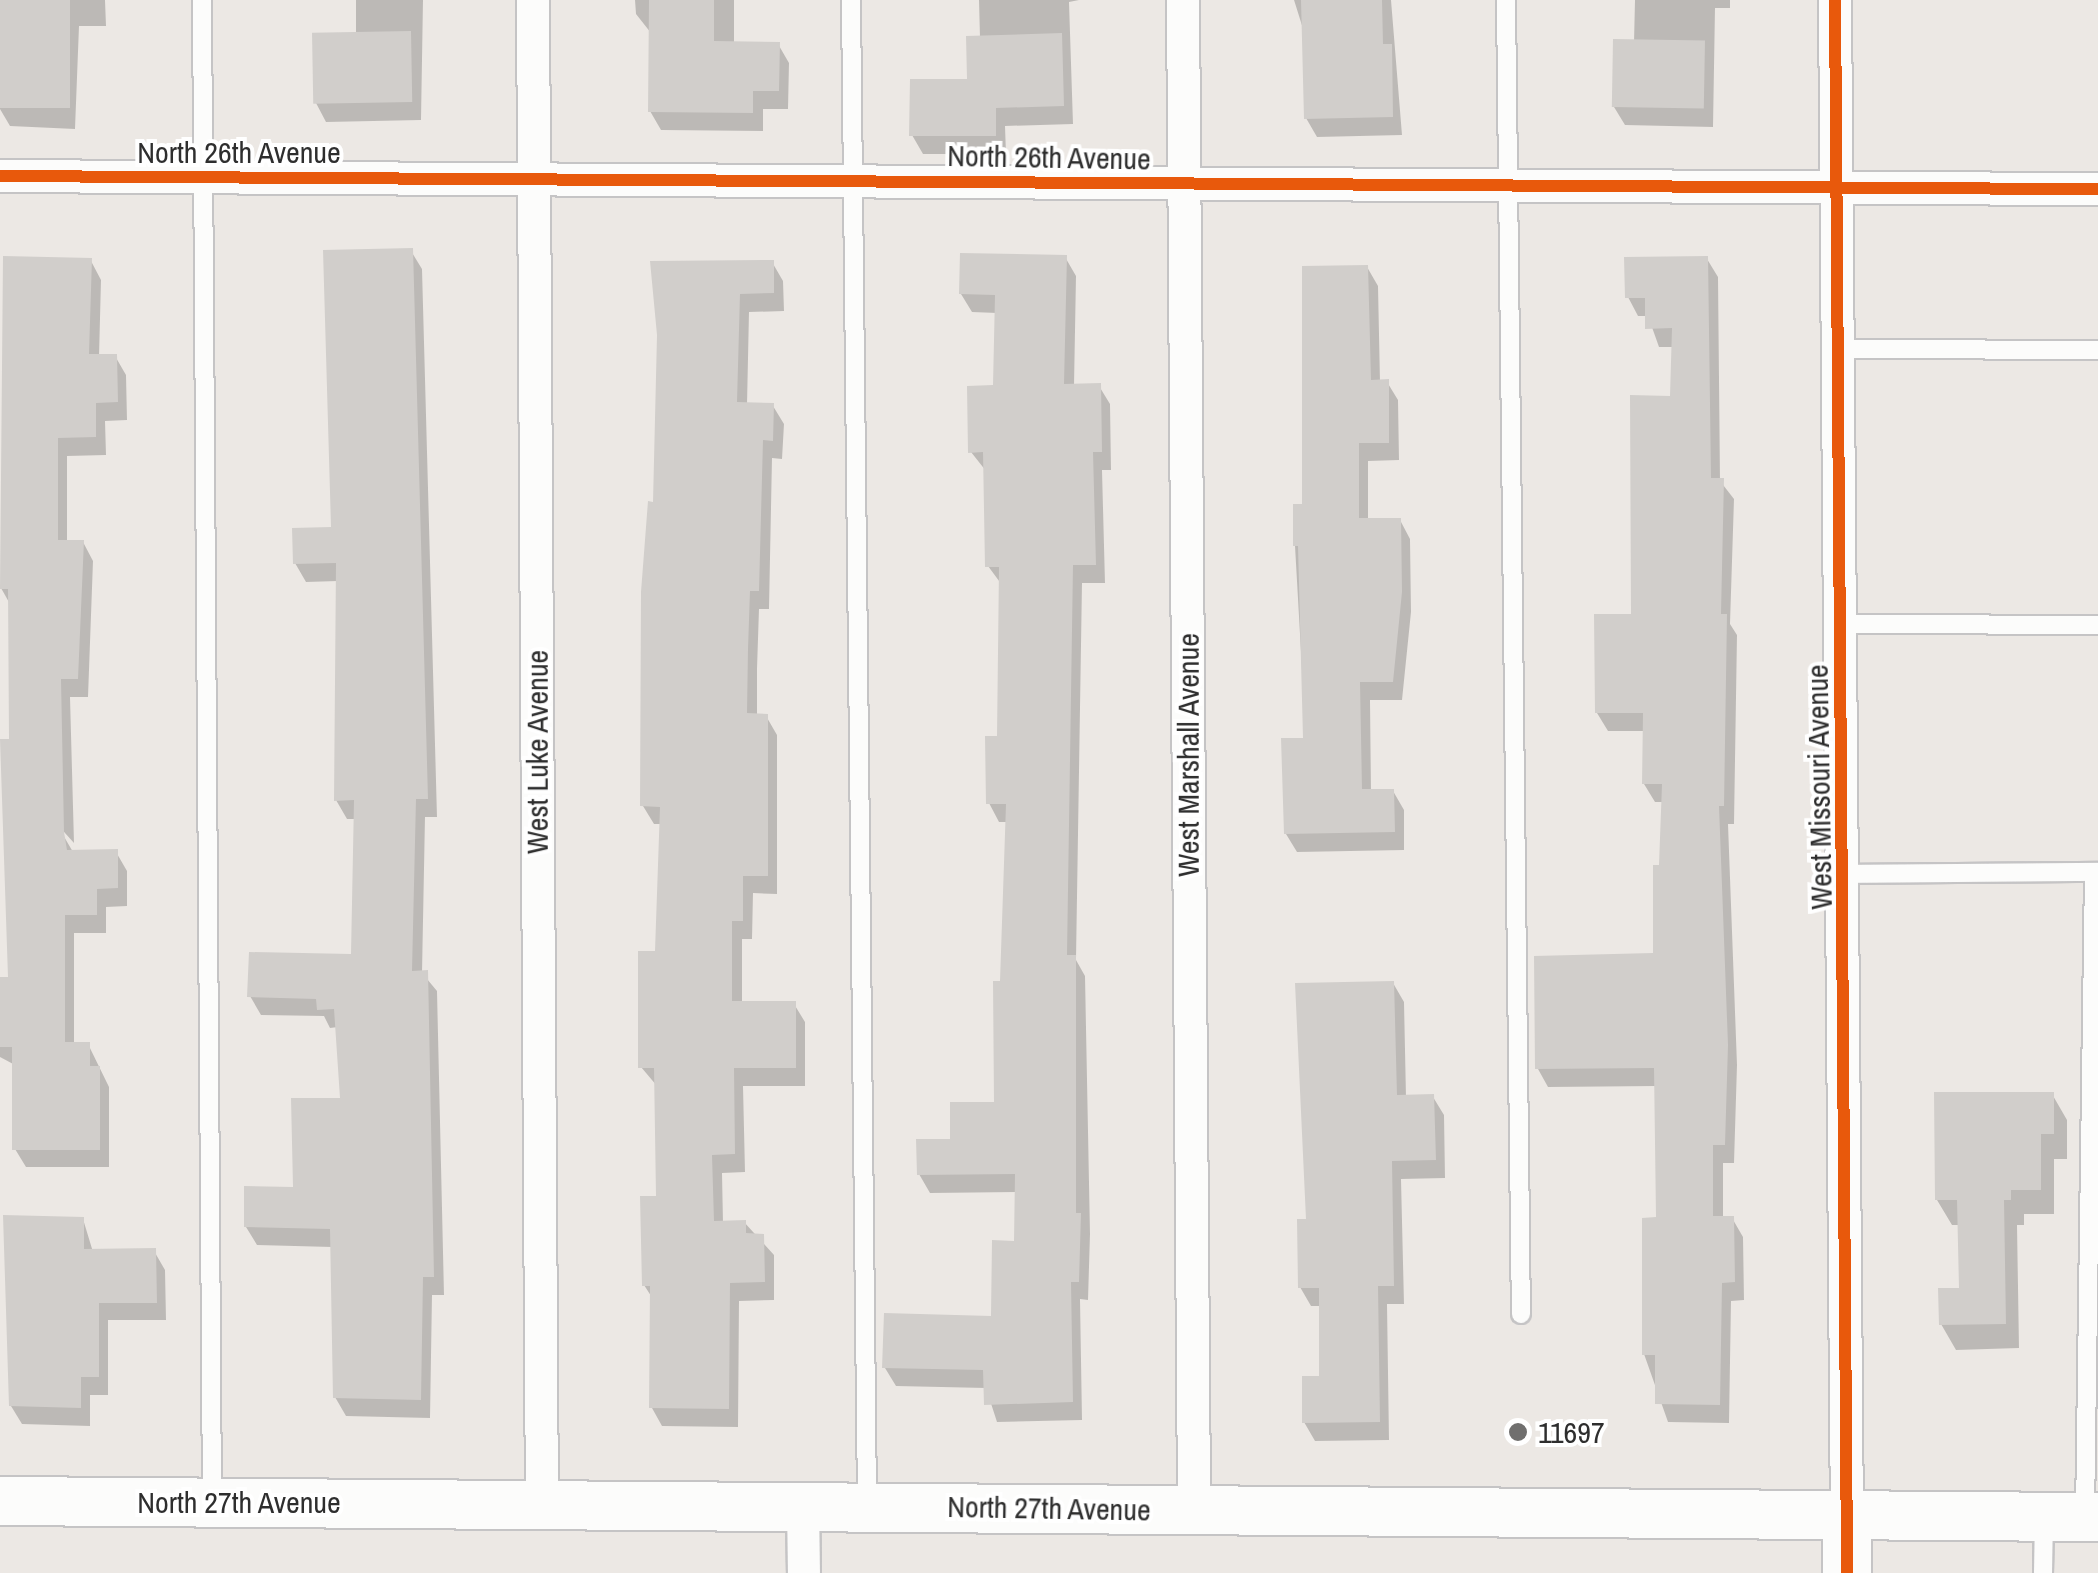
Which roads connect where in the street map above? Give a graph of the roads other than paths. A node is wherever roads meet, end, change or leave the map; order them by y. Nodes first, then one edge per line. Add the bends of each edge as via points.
1 (202, 0) edge
2 (533, 0) edge
3 (852, 0) edge
4 (1183, 0) edge
5 (1506, 0) edge
6 (1835, 0) edge
7 (0, 176) edge
8 (204, 177) junction
9 (534, 180) junction
10 (854, 180) junction
11 (1185, 183) junction
12 (1507, 185) junction
13 (1836, 188) junction
14 (2098, 189) edge
15 (1838, 349) junction
16 (2098, 350) edge
17 (1842, 624) junction
18 (2098, 626) edge
19 (2096, 872) edge
20 (1845, 874) junction
21 (1520, 1314) dead end
22 (0, 1501) edge
23 (212, 1502) junction
24 (542, 1504) junction
25 (804, 1504) junction
26 (866, 1505) junction
27 (1194, 1511) junction
28 (1847, 1515) junction
29 (2076, 1517) edge
30 (804, 1573) edge
31 (1847, 1573) edge
32 (2044, 1573) edge

1 - 8 lane
2 - 9 street, West Luke Avenue
3 - 10 lane
4 - 11 street, West Marshall Avenue
5 - 12 lane
6 - 13 street, West Missouri Avenue
7 - 8 street, North 26th Avenue
8 - 9 street, North 26th Avenue
8 - 23 lane
9 - 10 street, North 26th Avenue
9 - 24 street, West Luke Avenue
10 - 11 street, North 26th Avenue
10 - 26 lane
11 - 12 street, North 26th Avenue
11 - 27 street, West Marshall Avenue
12 - 13 street, North 26th Avenue
12 - 21 lane
13 - 14 street, North 26th Avenue
13 - 15 street, West Missouri Avenue
15 - 16 lane
15 - 17 street, West Missouri Avenue
17 - 18 lane
17 - 20 street, West Missouri Avenue
19 - 20 lane
19 - 29 lane
20 - 28 street, West Missouri Avenue
22 - 23 main road, North 27th Avenue
23 - 24 main road, North 27th Avenue
24 - 25 main road, North 27th Avenue
25 - 26 main road, North 27th Avenue
25 - 30 street
26 - 27 main road, North 27th Avenue
27 - 28 main road, North 27th Avenue
28 - 29 main road, North 27th Avenue
28 - 31 main road, West Missouri Avenue
29 - 32 lane

